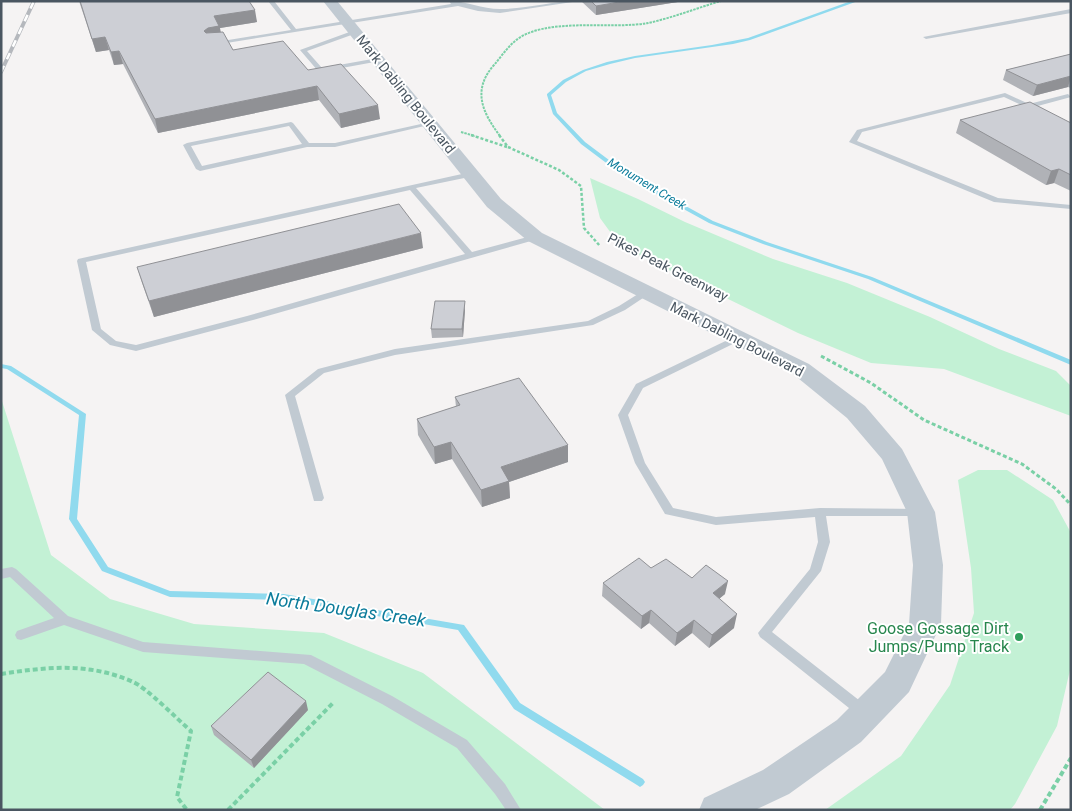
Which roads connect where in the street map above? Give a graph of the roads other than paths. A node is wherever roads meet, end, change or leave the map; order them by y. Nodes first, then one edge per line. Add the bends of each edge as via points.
1 (271, 1) edge
2 (330, 1) edge
3 (449, 1) edge
4 (576, 1) edge
5 (458, 4) junction
6 (1071, 11) edge
7 (351, 27) junction
8 (295, 31) junction
9 (926, 37) dead end
10 (212, 44) edge
11 (378, 60) junction
12 (1068, 96) dead end
13 (1029, 106) junction
14 (1038, 111) edge
15 (430, 124) junction
16 (307, 145) junction
17 (471, 174) junction
18 (412, 188) junction
19 (1071, 207) edge
20 (535, 238) junction
21 (472, 256) junction
22 (646, 292) junction
23 (738, 338) junction
24 (318, 498) dead end
25 (820, 512) junction
26 (921, 512) junction
27 (1, 574) edge
28 (64, 620) junction
29 (21, 636) dead end
30 (867, 714) junction
31 (514, 810) edge
32 (717, 810) edge

1 - 8 lane
2 - 7 street, Mark Dabling Boulevard
3 - 5 lane
4 - 5 lane via 500,11
5 - 7 lane
6 - 9 lane
7 - 8 lane
7 - 11 street, Mark Dabling Boulevard
7 - 11 lane via 303,50 320,70
8 - 10 lane
11 - 15 street, Mark Dabling Boulevard
12 - 13 lane
13 - 14 lane
13 - 19 lane via 1004,95 859,131 853,142 997,200
15 - 16 lane via 335,145
15 - 17 street, Mark Dabling Boulevard
16 - 16 lane via 200,169 187,145 290,124
17 - 18 lane
17 - 20 street, Mark Dabling Boulevard via 494,204
18 - 21 lane
18 - 21 lane via 80,261 97,330 113,343 136,348
20 - 21 lane
20 - 22 street, Mark Dabling Boulevard
22 - 23 street, Mark Dabling Boulevard
22 - 24 lane via 590,324 395,352 321,371 290,395
23 - 25 lane via 639,386 624,415 640,463 669,511 716,521
23 - 26 street, Mark Dabling Boulevard via 801,369 856,412 893,455
25 - 26 lane
25 - 30 lane via 824,542 815,571 764,633
26 - 30 street, Mark Dabling Boulevard via 928,565 925,624 898,682
27 - 28 lane via 12,572
28 - 29 lane
28 - 31 lane via 143,647 306,659 387,700 462,744 500,788
30 - 32 street, Mark Dabling Boulevard via 849,731 776,782

